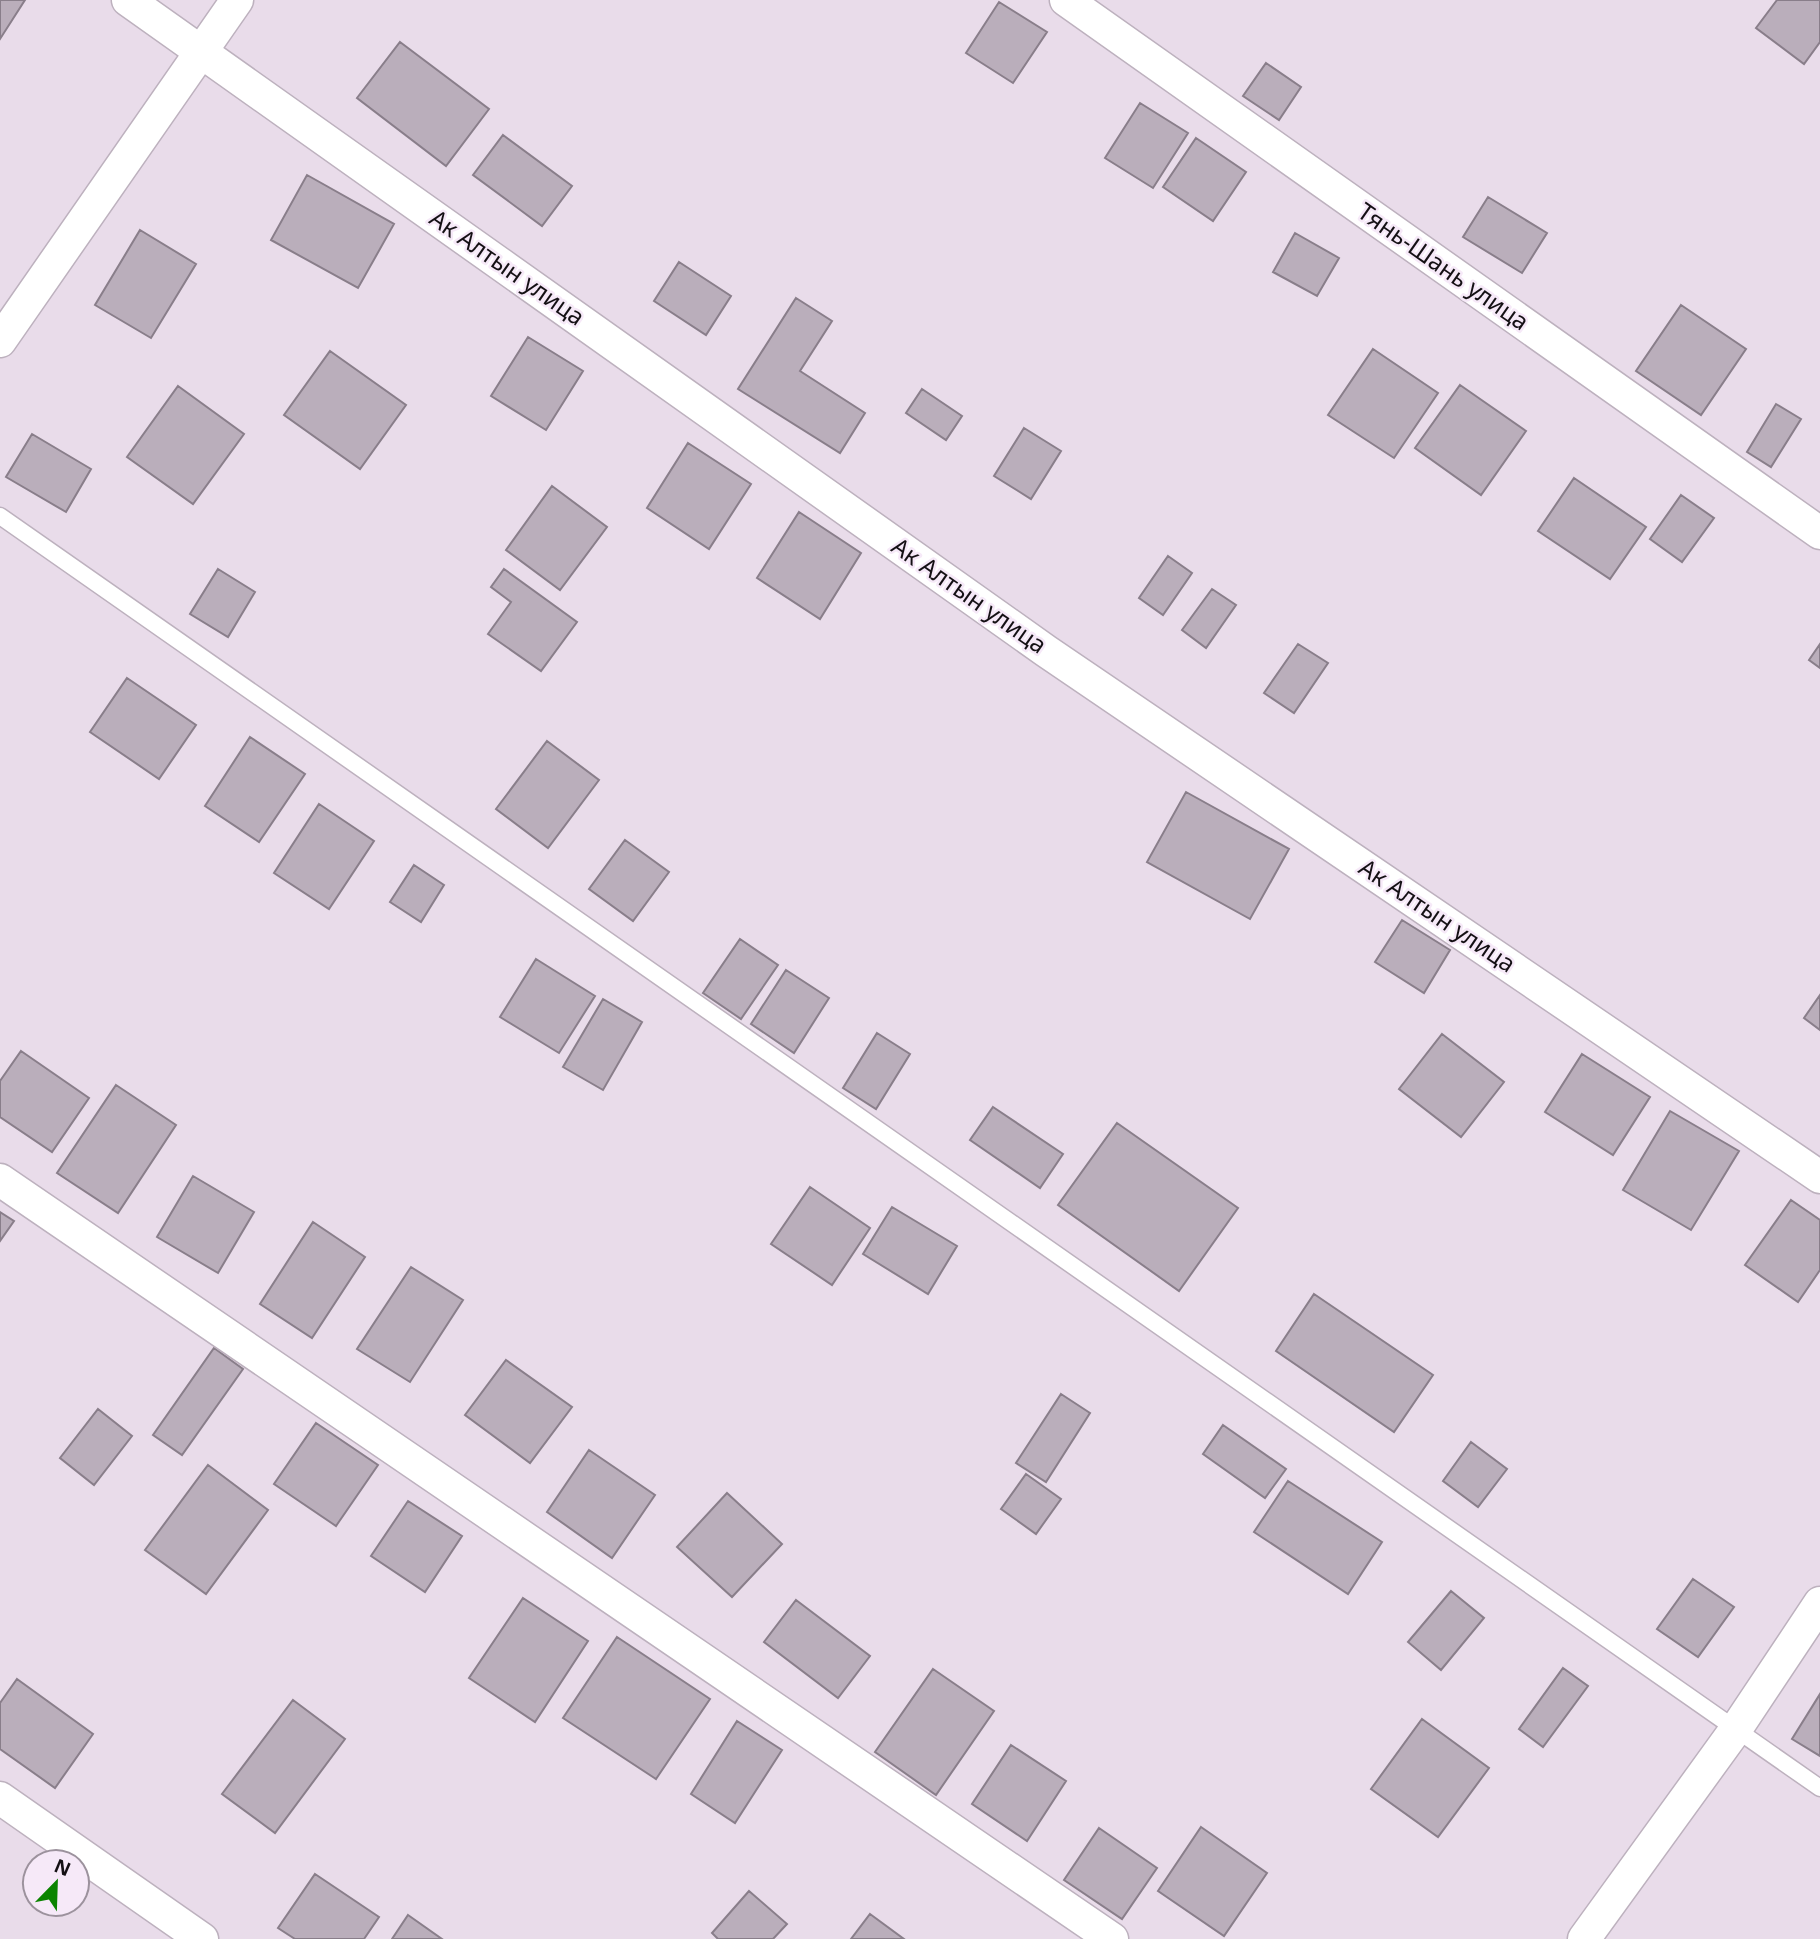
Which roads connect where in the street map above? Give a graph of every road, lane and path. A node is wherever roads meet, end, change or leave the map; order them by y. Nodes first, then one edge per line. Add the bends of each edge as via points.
1 (128, 0) edge
2 (237, 0) edge
3 (1066, 0) edge
4 (202, 51) junction
5 (0, 341) edge
6 (0, 516) edge
7 (1820, 533) edge
8 (1820, 1177) edge
9 (0, 1180) edge
10 (1820, 1603) edge
11 (1736, 1730) junction
12 (1820, 1788) edge
13 (0, 1798) edge
14 (202, 1939) edge
15 (1112, 1939) edge
16 (1584, 1939) edge

1 - 4 street, Ак Алтын улица
2 - 4 street
3 - 7 street, Тянь-Шань улица
4 - 5 street
4 - 8 street, Ак Алтын улица via 1046,651
6 - 11 lane
9 - 15 street
10 - 11 street
11 - 12 lane
11 - 16 street
13 - 14 street

